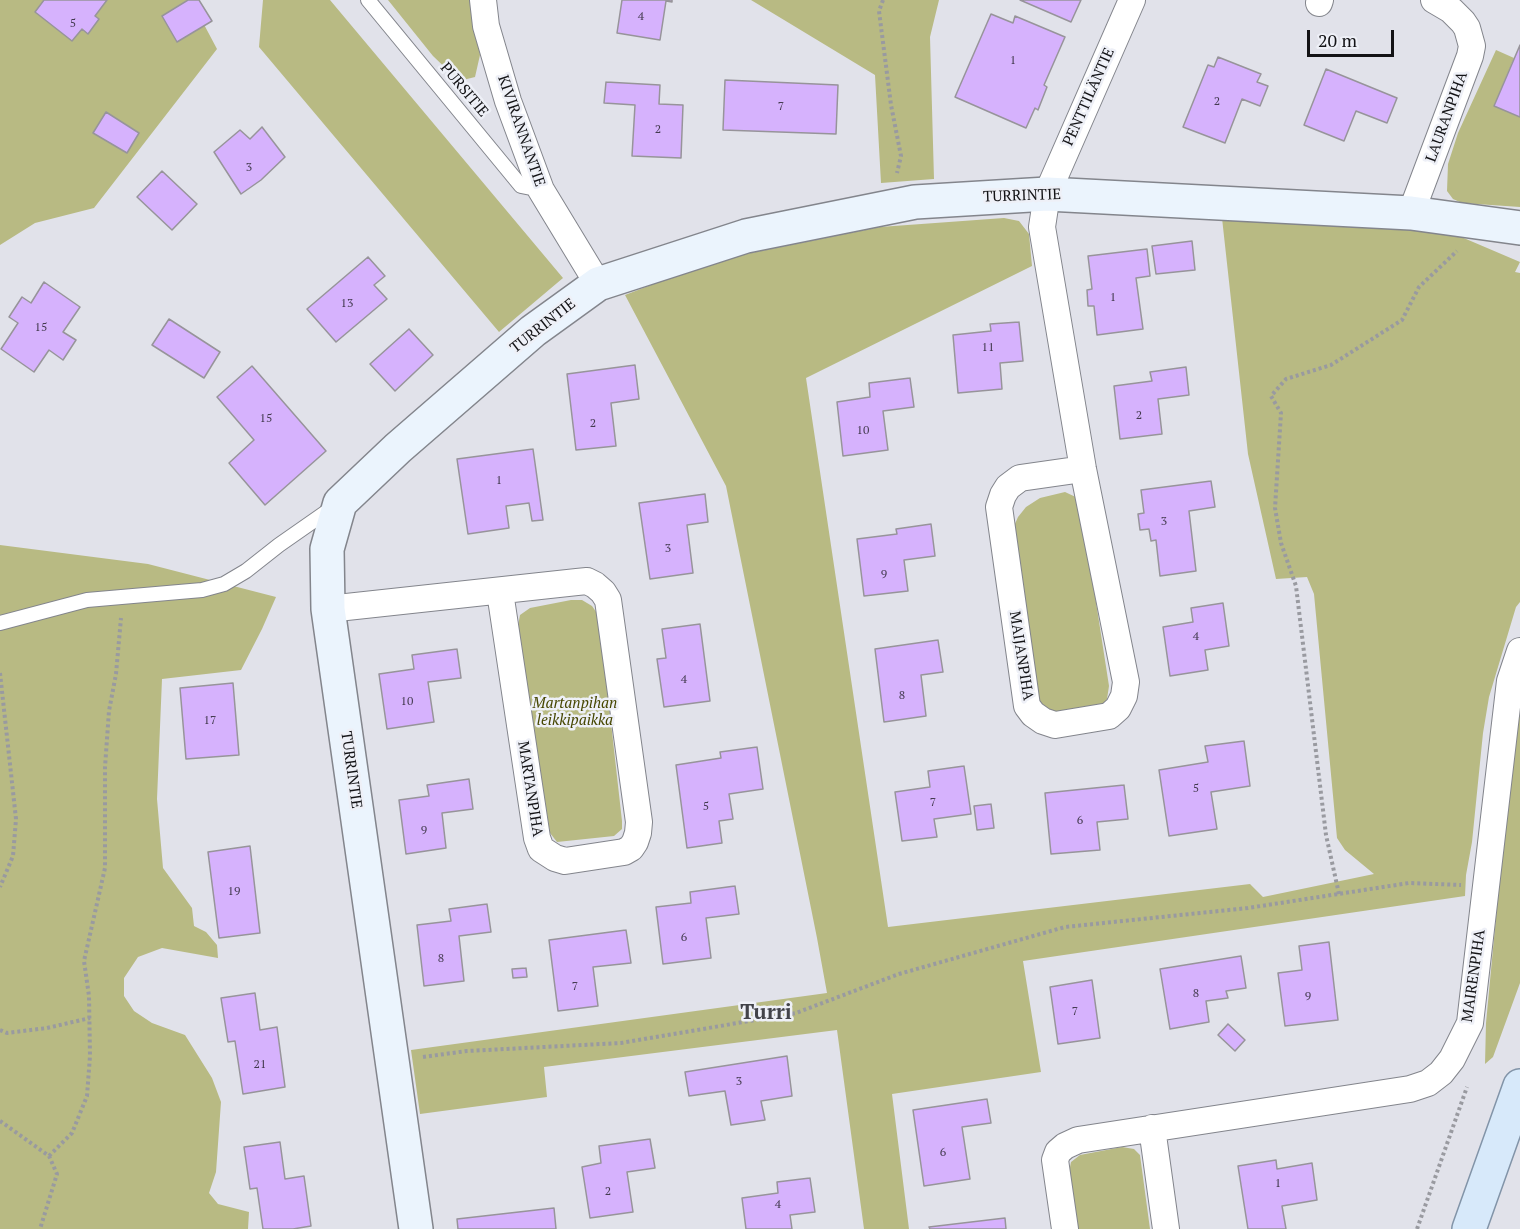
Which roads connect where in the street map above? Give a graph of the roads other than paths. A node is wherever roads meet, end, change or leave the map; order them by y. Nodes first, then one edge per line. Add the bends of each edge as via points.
1 (368, 0) edge
2 (483, 0) edge
3 (1132, 0) edge
4 (1434, 0) edge
5 (541, 190) junction
6 (1047, 194) junction
7 (1412, 213) junction
8 (1520, 228) edge
9 (598, 284) junction
10 (1083, 469) junction
11 (340, 503) junction
12 (500, 592) junction
13 (328, 609) junction
14 (0, 623) edge
15 (1520, 651) edge
16 (1520, 1086) edge
17 (1152, 1128) junction
18 (416, 1229) edge
19 (1065, 1229) edge
20 (1166, 1229) edge
21 (1469, 1229) edge

1 - 5 lane, PURSITIE via 521,186
2 - 5 street, KIVIRANNANTIE via 486,26 508,100
3 - 6 street, PENTTILÄNTIE
4 - 7 street, LAURANPIHA via 1463,22 1472,46
5 - 9 street, KIVIRANNANTIE
6 - 7 street, TURRINTIE
6 - 9 street, TURRINTIE via 915,202 746,236
6 - 10 street, MAIJANPIHA via 1042,226
7 - 8 street, TURRINTIE
9 - 11 street, TURRINTIE via 533,331
10 - 10 street, MAIJANPIHA via 1020,478 1008,487 999,507 1027,706 1043,721 1055,724 1109,716 1118,708 1126,682
11 - 13 street, TURRINTIE via 327,549
11 - 14 lane via 224,584 202,590 87,600
12 - 12 street, MARTANPIHA via 587,582 608,600 639,822 635,842 624,852 565,861 541,849
12 - 13 street, MARTANPIHA
13 - 18 street, TURRINTIE
15 - 17 street, MAIRENPIHA via 1510,681 1470,1023 1452,1059 1428,1083 1410,1089
16 - 21 main road
17 - 19 street, MAIRENPIHA via 1078,1140 1058,1152 1055,1160
17 - 20 street

